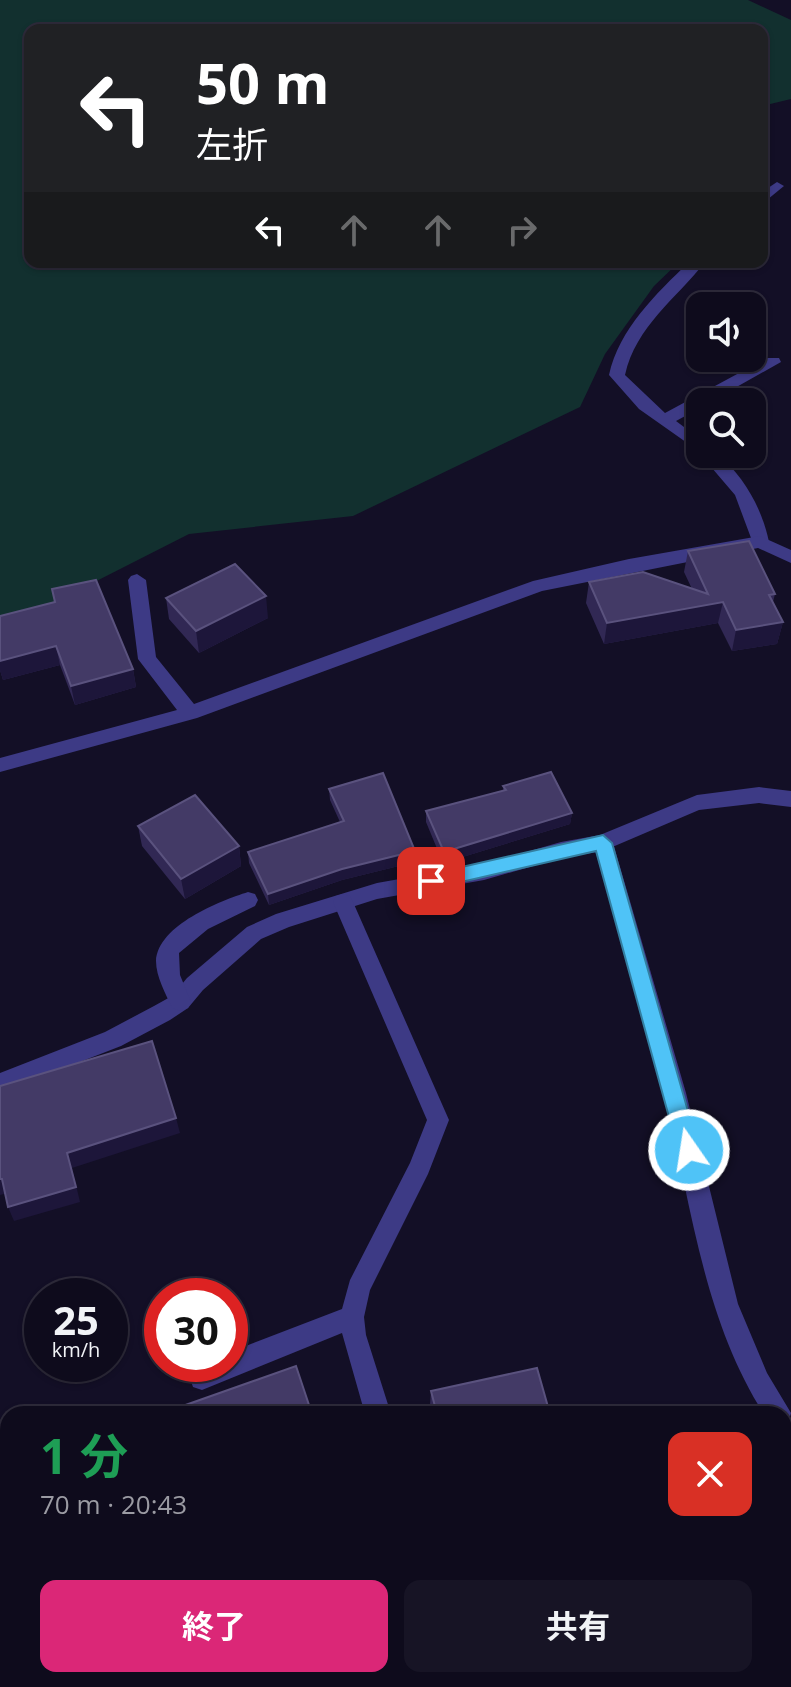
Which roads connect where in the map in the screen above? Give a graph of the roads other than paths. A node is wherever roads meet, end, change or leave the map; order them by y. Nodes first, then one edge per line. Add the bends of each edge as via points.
1 (777, 186) dead end
2 (768, 194) edge
3 (692, 268) edge
4 (773, 362) dead end
5 (666, 419) junction
6 (686, 435) edge
7 (725, 468) edge
8 (760, 542) junction
9 (791, 557) edge
10 (137, 580) dead end
11 (190, 713) junction
12 (0, 765) edge
13 (791, 799) edge
14 (603, 843) junction
15 (248, 900) dead end
16 (343, 902) junction
17 (180, 1002) junction
18 (0, 1083) edge
19 (352, 1317) junction
20 (248, 1357) edge
21 (376, 1406) edge
22 (773, 1406) edge

1 - 2 street
3 - 5 street via 671,288 618,364 617,375 626,388
4 - 5 street
5 - 6 street
7 - 8 street via 758,528
8 - 9 street
8 - 11 street via 539,585
10 - 11 street via 147,659
11 - 12 street
13 - 14 street via 759,795 697,803
14 - 16 street
14 - 22 street via 676,1094 722,1289 759,1389
15 - 17 street via 233,904 172,945 166,956
16 - 17 street via 254,933
16 - 19 street via 438,1120 358,1288
17 - 18 street via 113,1039
19 - 20 street
19 - 21 street

